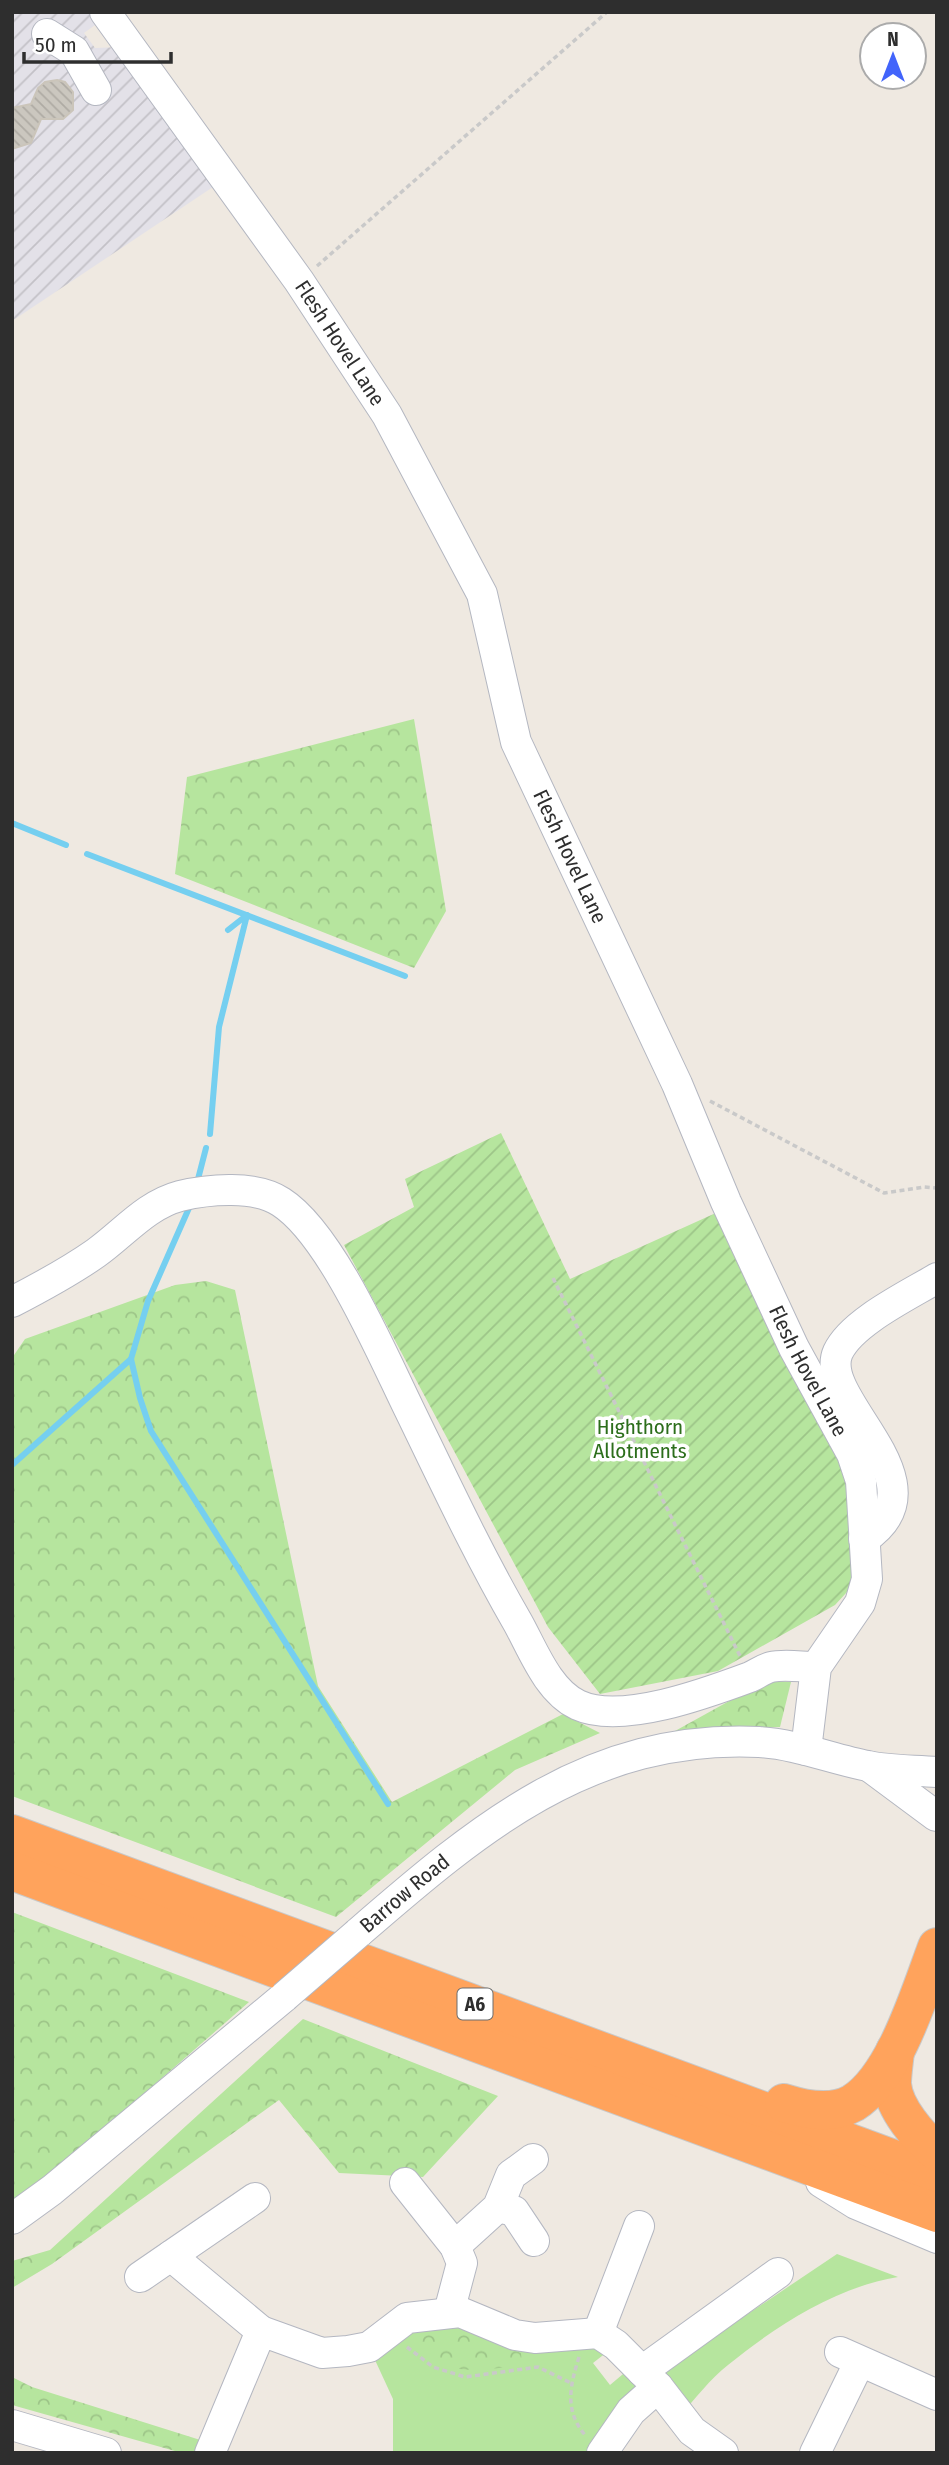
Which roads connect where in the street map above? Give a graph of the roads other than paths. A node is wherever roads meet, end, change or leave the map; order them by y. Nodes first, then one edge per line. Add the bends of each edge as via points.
1 (111, 21) edge
2 (47, 34) dead end
3 (74, 51) junction
4 (96, 90) dead end
5 (937, 1278) edge
6 (12, 1302) edge
7 (864, 1539) junction
8 (816, 1667) junction
9 (806, 1750) junction
10 (870, 1767) junction
11 (937, 1772) edge
12 (937, 1791) edge
13 (936, 1817) edge
14 (12, 1834) edge
15 (12, 1871) edge
16 (12, 1885) edge
17 (158, 1924) junction
18 (937, 1947) edge
19 (541, 2028) junction
20 (895, 2051) junction
21 (772, 2151) junction
22 (937, 2152) edge
23 (533, 2159) dead end
24 (937, 2175) edge
25 (405, 2183) dead end
26 (255, 2198) dead end
27 (498, 2207) junction
28 (937, 2213) edge
29 (12, 2219) edge
30 (639, 2226) dead end
31 (937, 2238) edge
32 (534, 2241) dead end
33 (455, 2246) junction
34 (171, 2256) junction
35 (778, 2273) dead end
36 (140, 2277) dead end
37 (449, 2312) junction
38 (261, 2331) junction
39 (598, 2333) junction
40 (650, 2379) junction
41 (937, 2395) edge
42 (14, 2424) edge
43 (603, 2451) edge
44 (106, 2453) edge
45 (210, 2453) edge
46 (723, 2453) edge
47 (815, 2453) edge

1 - 3 street
1 - 7 street, Flesh Hovel Lane via 299,281 387,415 482,594 516,742 677,1083 788,1336 852,1454 860,1481
2 - 3 street
3 - 4 street
5 - 7 street via 851,1334 837,1353 842,1383 888,1462 896,1497 893,1512 879,1530
6 - 8 street via 65,1274 152,1208 179,1196 249,1192 279,1200 304,1220 326,1250 487,1569 564,1695 591,1708 630,1711 751,1677 771,1667
7 - 8 street, Flesh Hovel Lane via 866,1579 860,1603
8 - 9 street, Flesh Hovel Lane
9 - 10 street, Barrow Road
9 - 29 street, Barrow Road, bridge via 760,1742 674,1746 590,1768 510,1811 472,1837
10 - 11 street, Barrow Road
10 - 13 street, Barrow Road
12 - 13 street
14 - 19 highway, A6
15 - 17 highway, A6
16 - 17 highway
17 - 21 highway, A6
18 - 20 highway
19 - 20 highway via 814,2110 852,2103 869,2089
19 - 24 highway, A6
20 - 22 highway via 892,2087 904,2114
21 - 28 highway, A6
21 - 31 street via 856,2204
23 - 27 street via 511,2175
25 - 33 street
26 - 34 street
27 - 32 street via 514,2211
27 - 33 street
30 - 39 street
33 - 37 street via 462,2263
34 - 36 street
34 - 38 street
35 - 40 street
37 - 38 street via 407,2318 369,2347 322,2353
37 - 39 street via 535,2338
38 - 45 street
39 - 40 street
40 - 43 street
40 - 46 street via 692,2431
41 - 47 street via 860,2362
42 - 44 street

